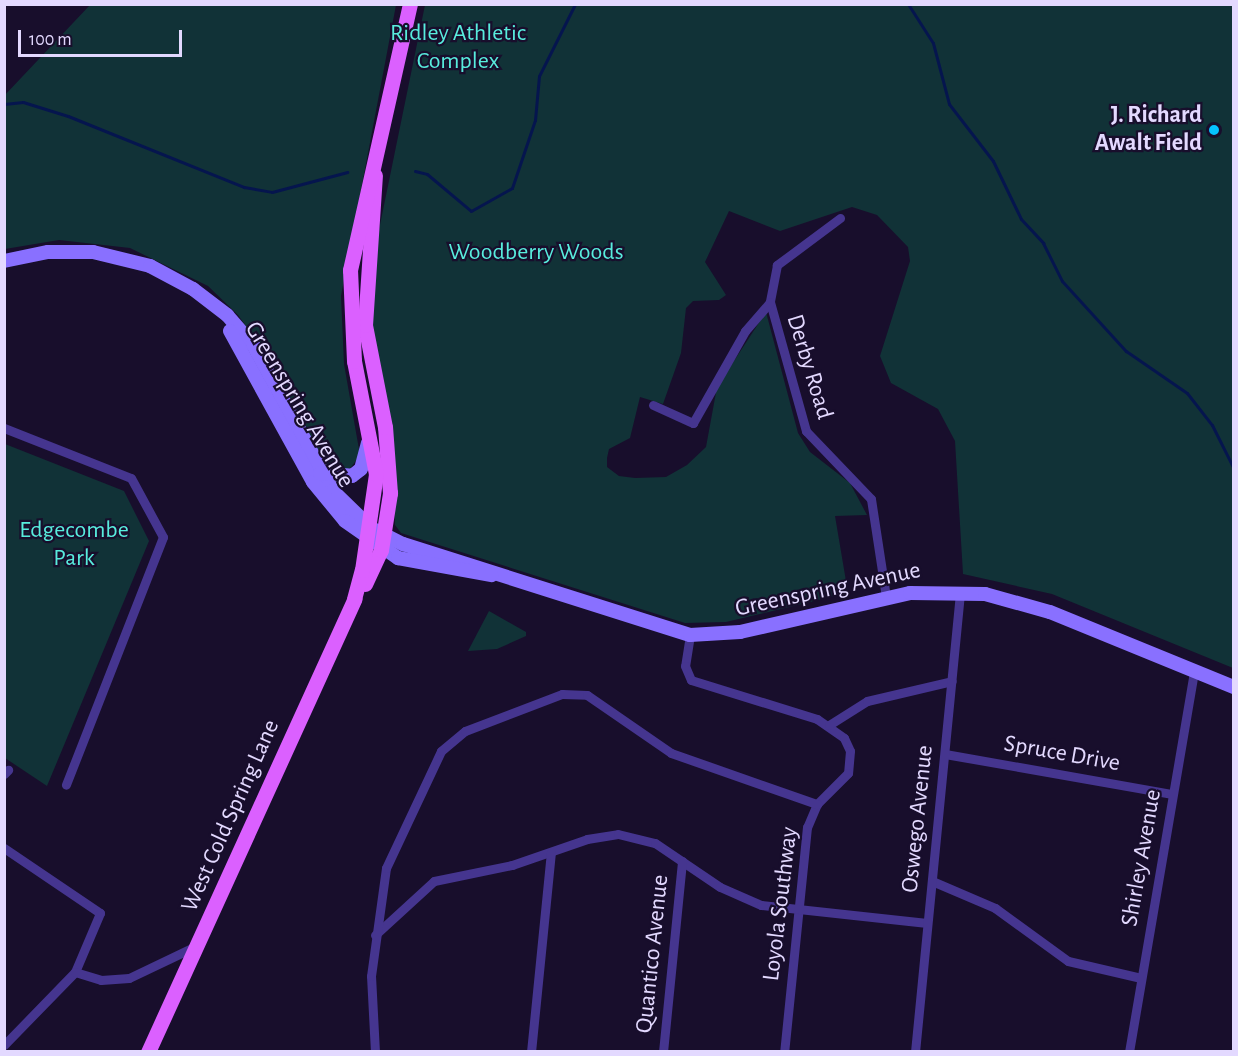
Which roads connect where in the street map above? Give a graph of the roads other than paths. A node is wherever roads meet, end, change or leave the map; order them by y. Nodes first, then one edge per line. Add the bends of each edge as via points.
1 (410, 4) edge
2 (375, 175) junction
3 (840, 218) dead end
4 (4, 261) edge
5 (203, 297) junction
6 (770, 302) junction
7 (653, 405) dead end
8 (4, 428) edge
9 (370, 429) junction
10 (320, 473) junction
11 (376, 539) junction
12 (960, 591) junction
13 (886, 597) junction
14 (690, 635) junction
15 (1194, 671) junction
16 (952, 681) junction
17 (1233, 687) edge
18 (830, 725) junction
19 (945, 754) junction
20 (66, 785) dead end
21 (1173, 794) junction
22 (817, 804) junction
23 (4, 848) edge
24 (551, 853) junction
25 (682, 861) junction
26 (932, 881) junction
27 (798, 910) junction
28 (927, 922) junction
29 (375, 935) junction
30 (198, 944) junction
31 (75, 972) junction
32 (1141, 978) junction
33 (4, 1046) edge
34 (148, 1052) edge
35 (375, 1052) edge
36 (531, 1052) edge
37 (663, 1052) edge
38 (784, 1052) edge
39 (915, 1052) edge
40 (1129, 1052) edge

1 - 2 main road, West Cold Spring Lane
2 - 9 main road, West Cold Spring Lane via 352,247 350,290 354,361
2 - 11 main road, West Cold Spring Lane via 365,325 389,459
3 - 6 street via 777,265
4 - 5 main road, Greenspring Avenue via 73,251 114,255 166,273
5 - 10 main road, Greenspring Avenue via 253,345
5 - 11 main road, Greenspring Avenue via 246,353 313,482
6 - 7 street via 745,332 693,423
6 - 13 street, Derby Road via 806,431 872,499
8 - 20 street via 131,478 163,537
9 - 10 main road via 361,469 348,477
9 - 11 main road, West Cold Spring Lane via 376,474
10 - 11 main road, Greenspring Avenue
11 - 14 main road, Greenspring Avenue
11 - 30 main road, West Cold Spring Lane via 354,599
12 - 13 main road, Greenspring Avenue
12 - 15 main road, Greenspring Avenue via 1026,604
12 - 16 street, Oswego Avenue
13 - 14 main road, Greenspring Avenue via 740,632
14 - 18 street, Loyola Southway via 685,666 691,680 771,701
15 - 17 main road, Greenspring Avenue
15 - 21 street, Shirley Avenue
16 - 18 street via 867,701
16 - 19 street, Oswego Avenue
18 - 22 street, Loyola Southway via 848,744 850,765 843,781
19 - 21 street, Spruce Drive
19 - 26 street, Oswego Avenue
21 - 32 street, Shirley Avenue
22 - 27 street, Loyola Southway via 807,827
22 - 29 street via 671,753 592,698 562,694 475,725 441,752 392,847
23 - 31 street via 100,913
24 - 25 street via 618,834 655,843
24 - 29 street via 434,880
24 - 36 street
25 - 27 street via 738,896
25 - 37 street, Quantico Avenue
26 - 28 street, Oswego Avenue
26 - 32 street via 995,908 1068,961
27 - 28 street
27 - 38 street, Loyola Southway
28 - 39 street, Oswego Avenue
29 - 35 street
30 - 31 street via 129,978 102,980
30 - 34 main road, West Cold Spring Lane
31 - 33 street
32 - 40 street, Shirley Avenue

